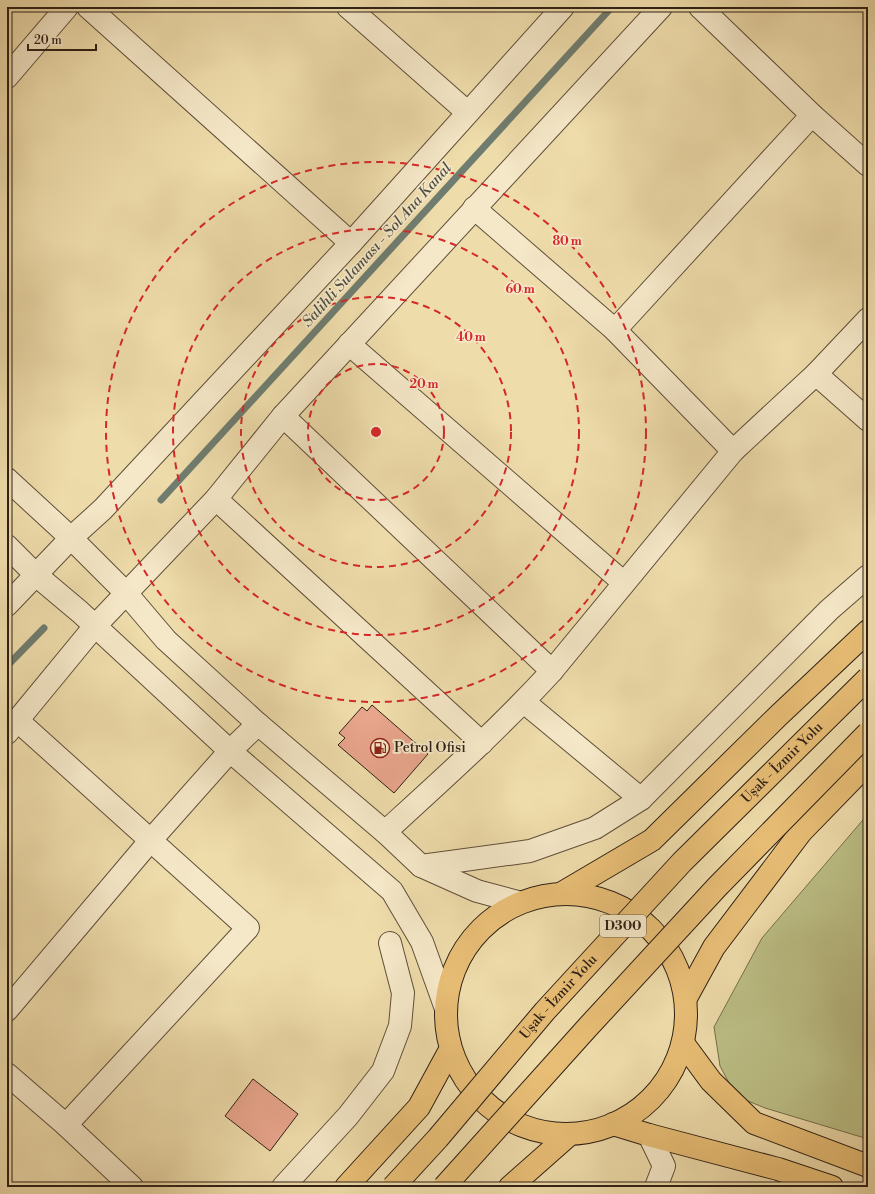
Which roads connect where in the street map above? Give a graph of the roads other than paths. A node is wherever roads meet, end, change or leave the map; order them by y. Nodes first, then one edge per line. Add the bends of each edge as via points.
1 (67, 7) edge
2 (88, 7) edge
3 (348, 7) edge
4 (563, 7) edge
5 (661, 7) edge
6 (700, 7) edge
7 (7, 77) edge
8 (468, 112) junction
9 (812, 115) junction
10 (868, 165) edge
11 (474, 208) junction
12 (351, 243) junction
13 (868, 319) edge
14 (615, 330) junction
15 (349, 344) junction
16 (816, 374) junction
17 (283, 416) junction
18 (868, 420) edge
19 (734, 451) junction
20 (7, 479) edge
21 (216, 499) junction
22 (71, 538) junction
23 (7, 546) edge
24 (36, 574) junction
25 (868, 576) edge
26 (624, 583) junction
27 (126, 593) junction
28 (7, 605) edge
29 (95, 626) junction
30 (868, 631) edge
31 (552, 671) junction
32 (868, 678) edge
33 (524, 702) junction
34 (258, 724) junction
35 (12, 727) edge
36 (868, 733) edge
37 (482, 743) junction
38 (230, 751) junction
39 (868, 762) edge
40 (641, 799) junction
41 (385, 832) junction
42 (150, 841) junction
43 (421, 866) junction
44 (562, 892) junction
45 (518, 902) junction
46 (390, 943) dead end
47 (686, 998) junction
48 (444, 1006) junction
49 (7, 1010) edge
50 (683, 1043) junction
51 (450, 1050) junction
52 (7, 1074) edge
53 (613, 1124) junction
54 (66, 1125) junction
55 (570, 1134) junction
56 (649, 1135) junction
57 (868, 1166) edge
58 (132, 1187) edge
59 (283, 1187) edge
60 (346, 1187) edge
61 (394, 1187) edge
62 (444, 1187) edge
63 (510, 1187) edge
64 (656, 1187) edge
65 (832, 1187) edge

1 - 7 street
2 - 12 street
3 - 8 street
4 - 8 street
5 - 11 street
6 - 9 street
8 - 12 street
9 - 10 street
9 - 14 street
11 - 14 street
11 - 15 street
12 - 22 street via 103,508
13 - 16 street
14 - 19 street
15 - 17 street
15 - 26 street
16 - 18 street
16 - 19 street
17 - 21 street
17 - 31 street
19 - 26 street
20 - 22 street
21 - 27 street
21 - 37 street
22 - 24 street
22 - 27 street
23 - 24 street
24 - 28 street
24 - 29 street
25 - 40 street via 829,610
26 - 31 street
27 - 29 street
27 - 34 street via 166,640
29 - 35 street
29 - 38 street
30 - 44 main road via 652,840
31 - 33 street
32 - 61 main road, Uşak - İzmir Yolu / D300, bridge via 682,862 545,1011
33 - 37 street
33 - 40 street
34 - 38 street
34 - 41 street
35 - 42 street
36 - 62 main road, D300, bridge via 712,892
37 - 41 street
38 - 42 street
38 - 48 street via 392,891 422,942
39 - 47 main road via 801,832 714,947
40 - 43 street via 595,828 530,851
41 - 43 street
42 - 49 street
42 - 54 street via 248,928
43 - 45 street via 477,891
44 - 45 main road
44 - 47 main road via 606,899 645,921 673,956
45 - 48 main road via 481,927 456,963
46 - 59 street via 403,993 400,1026 383,1071 348,1116
47 - 50 main road
48 - 51 main road
50 - 53 main road via 669,1077 645,1105
50 - 57 main road via 711,1081 754,1124
51 - 55 main road via 468,1085 495,1112 531,1129
51 - 60 main road via 419,1107
52 - 54 street
53 - 55 main road via 592,1131
53 - 56 main road
54 - 58 street
55 - 63 main road
56 - 64 street via 664,1166
56 - 65 main road via 778,1169

